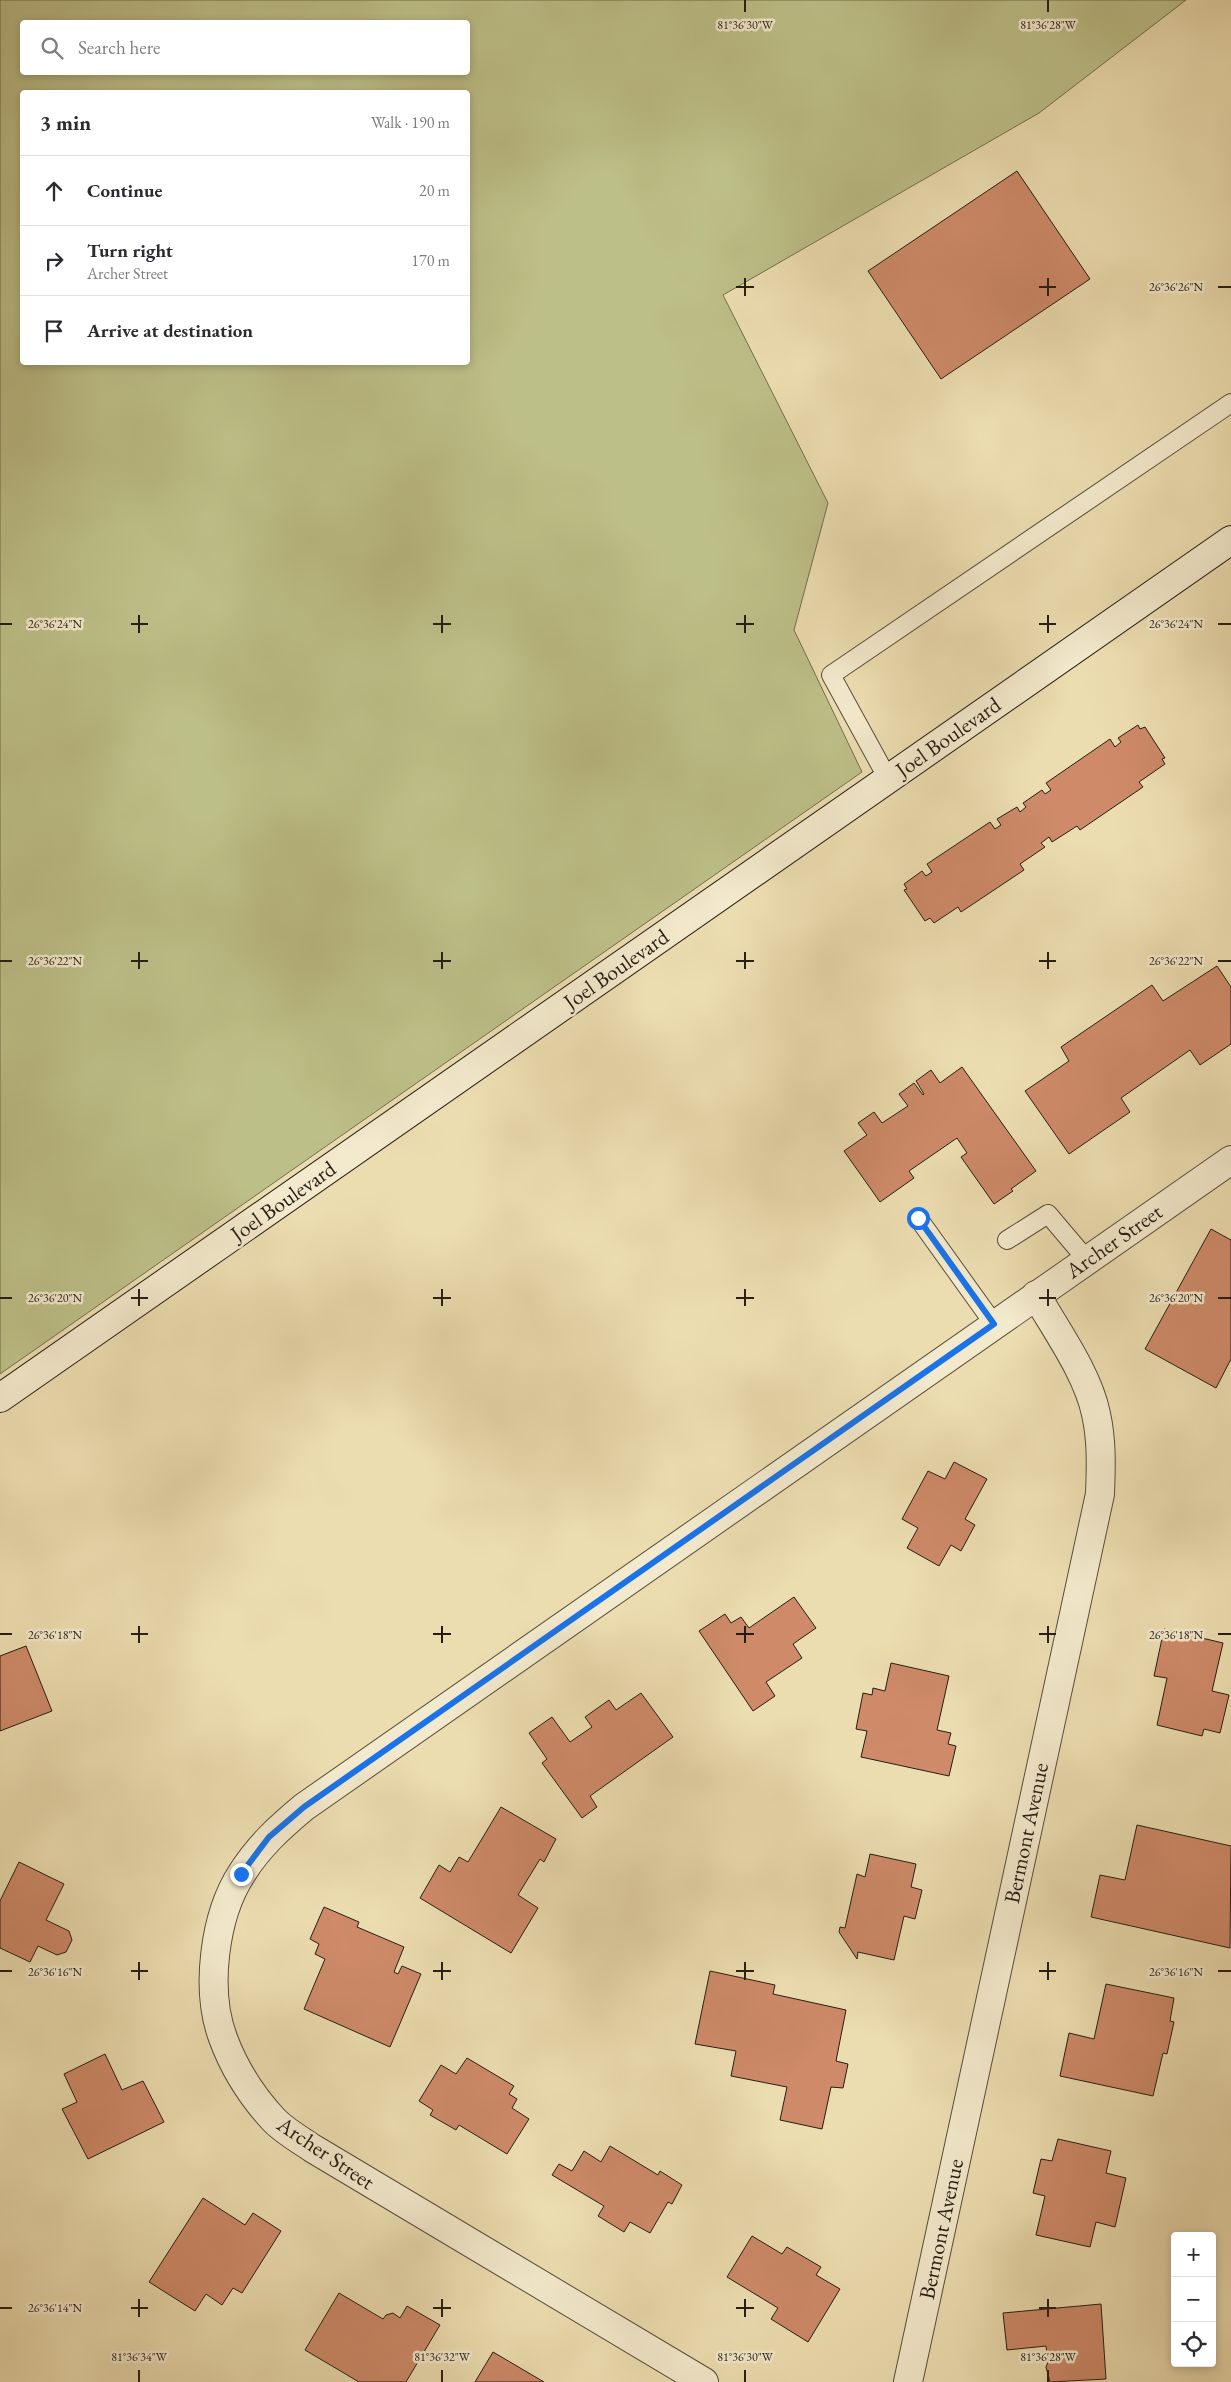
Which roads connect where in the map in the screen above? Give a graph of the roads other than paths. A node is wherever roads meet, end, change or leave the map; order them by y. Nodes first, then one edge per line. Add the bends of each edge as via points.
1 (1231, 403) edge
2 (1231, 540) edge
3 (888, 779) junction
4 (1231, 1160) edge
5 (918, 1218) dead end
6 (1007, 1240) dead end
7 (1087, 1260) junction
8 (1036, 1295) junction
9 (994, 1324) junction
10 (0, 1398) edge
11 (704, 2382) edge
12 (908, 2382) edge

1 - 3 lane via 831,675
2 - 3 street, Joel Boulevard
3 - 10 street, Joel Boulevard
4 - 7 street, Archer Street
5 - 9 lane
6 - 7 lane via 1048,1214
7 - 8 street, Archer Street
8 - 9 street, Archer Street
8 - 12 street, Bermont Avenue via 1081,1374 1096,1412 1102,1453 1100,1494
9 - 11 street, Archer Street via 304,1807 269,1837 246,1866 222,1916 215,1958 215,1998 222,2037 244,2083 274,2120 312,2148

